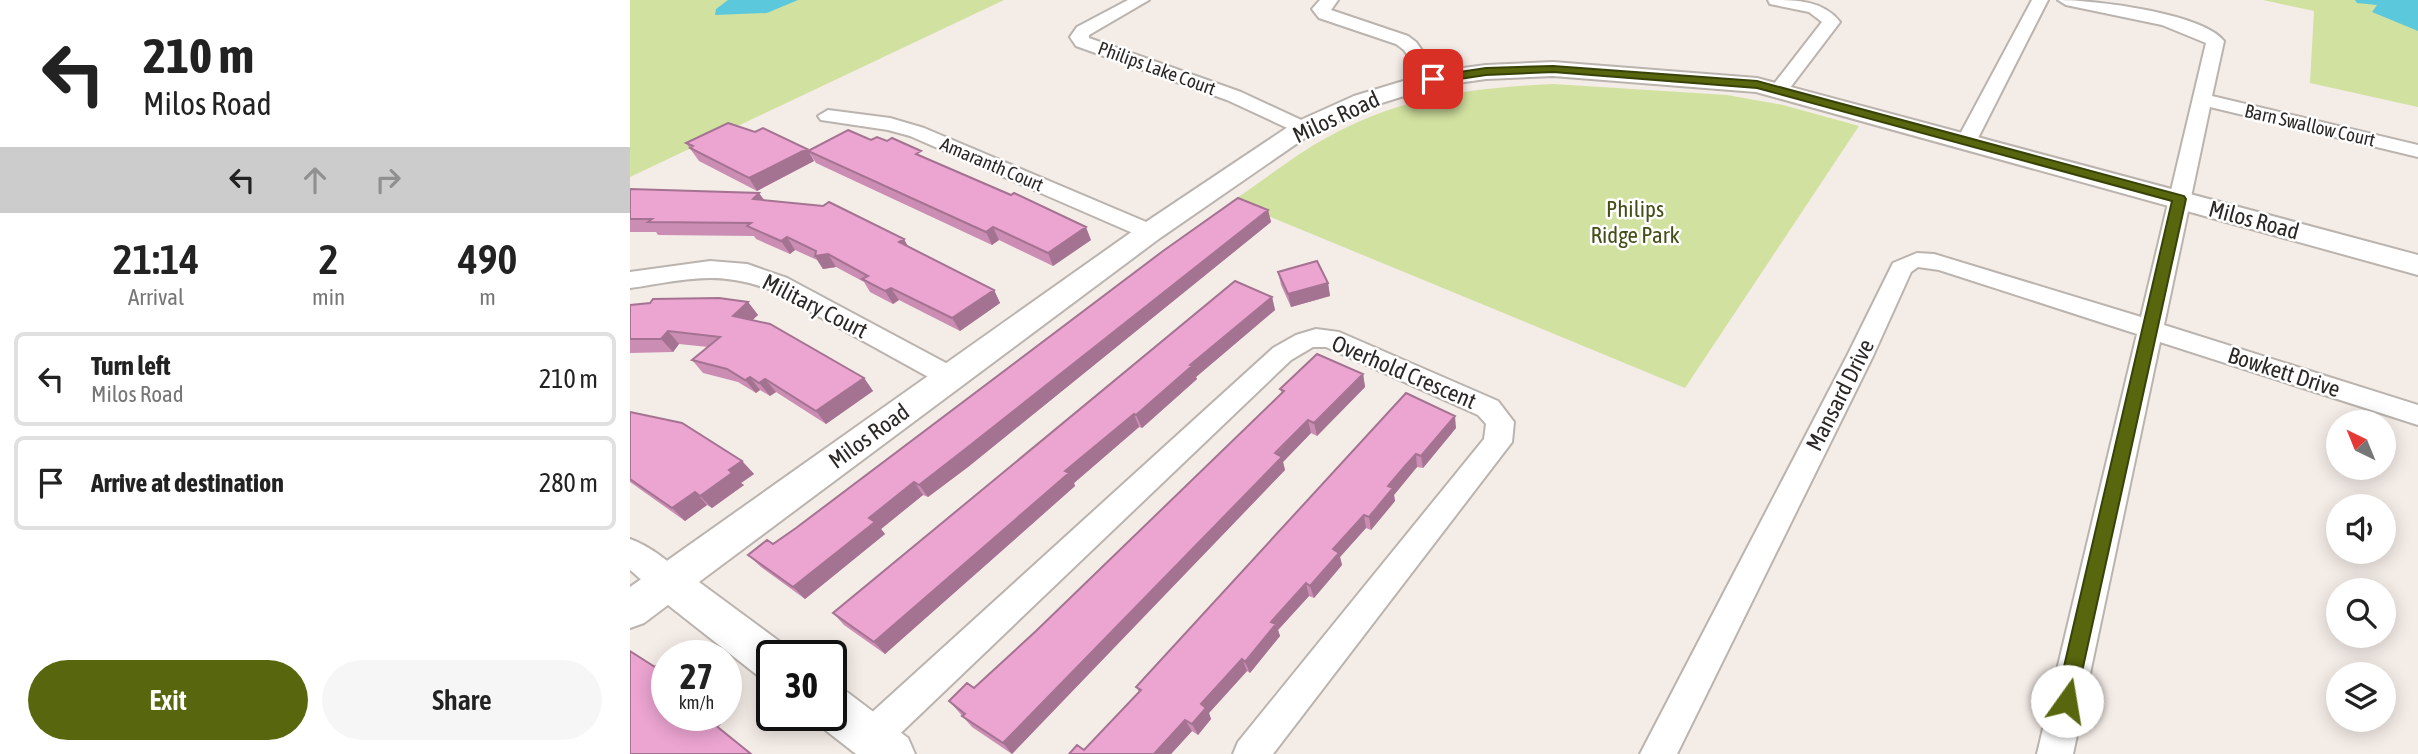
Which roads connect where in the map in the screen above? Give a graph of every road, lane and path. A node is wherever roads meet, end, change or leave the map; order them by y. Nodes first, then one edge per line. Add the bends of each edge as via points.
1 (1141, 0) edge
2 (1330, 0) edge
3 (1776, 0) edge
4 (2040, 0) edge
5 (2066, 0) edge
6 (1433, 79) junction
7 (1779, 89) junction
8 (2201, 99) junction
9 (828, 116) dead end
10 (1303, 128) junction
11 (1967, 141) junction
12 (2418, 151) edge
13 (2179, 199) junction
14 (1150, 232) junction
15 (2418, 265) edge
16 (630, 280) edge
17 (2150, 329) junction
18 (950, 377) junction
19 (2418, 415) edge
20 (630, 552) edge
21 (669, 582) junction
22 (630, 610) edge
23 (756, 649) edge
24 (847, 719) edge
25 (882, 746) edge
26 (1251, 754) edge
27 (1658, 754) edge
28 (2055, 754) edge

1 - 10 street, Philips Lake Court via 1083,31 1082,42 1234,96
2 - 6 street via 1320,9 1325,14 1402,40
3 - 7 street via 1819,11 1831,22
4 - 11 street
5 - 8 street via 2209,35 2214,41
6 - 7 street, Milos Road via 1553,69
6 - 10 street, Milos Road via 1363,101
7 - 11 street, Milos Road
8 - 12 street, Barn Swallow Court
8 - 13 street
9 - 14 street, Amaranth Court via 918,132
10 - 14 street, Milos Road
11 - 13 street, Milos Road
13 - 15 street, Milos Road
13 - 17 street
14 - 18 street, Milos Road
16 - 18 street, Military Court via 710,269 747,272 779,284
17 - 19 street, Bowkett Drive
17 - 27 street, Mansard Drive via 1946,264 1916,259 1906,263
17 - 28 street
18 - 21 street, Milos Road
20 - 21 street
21 - 22 street, Milos Road
21 - 23 street
24 - 25 street
25 - 26 street, Overhold Crescent via 1282,354 1301,341 1330,338 1488,408 1500,422 1498,442

